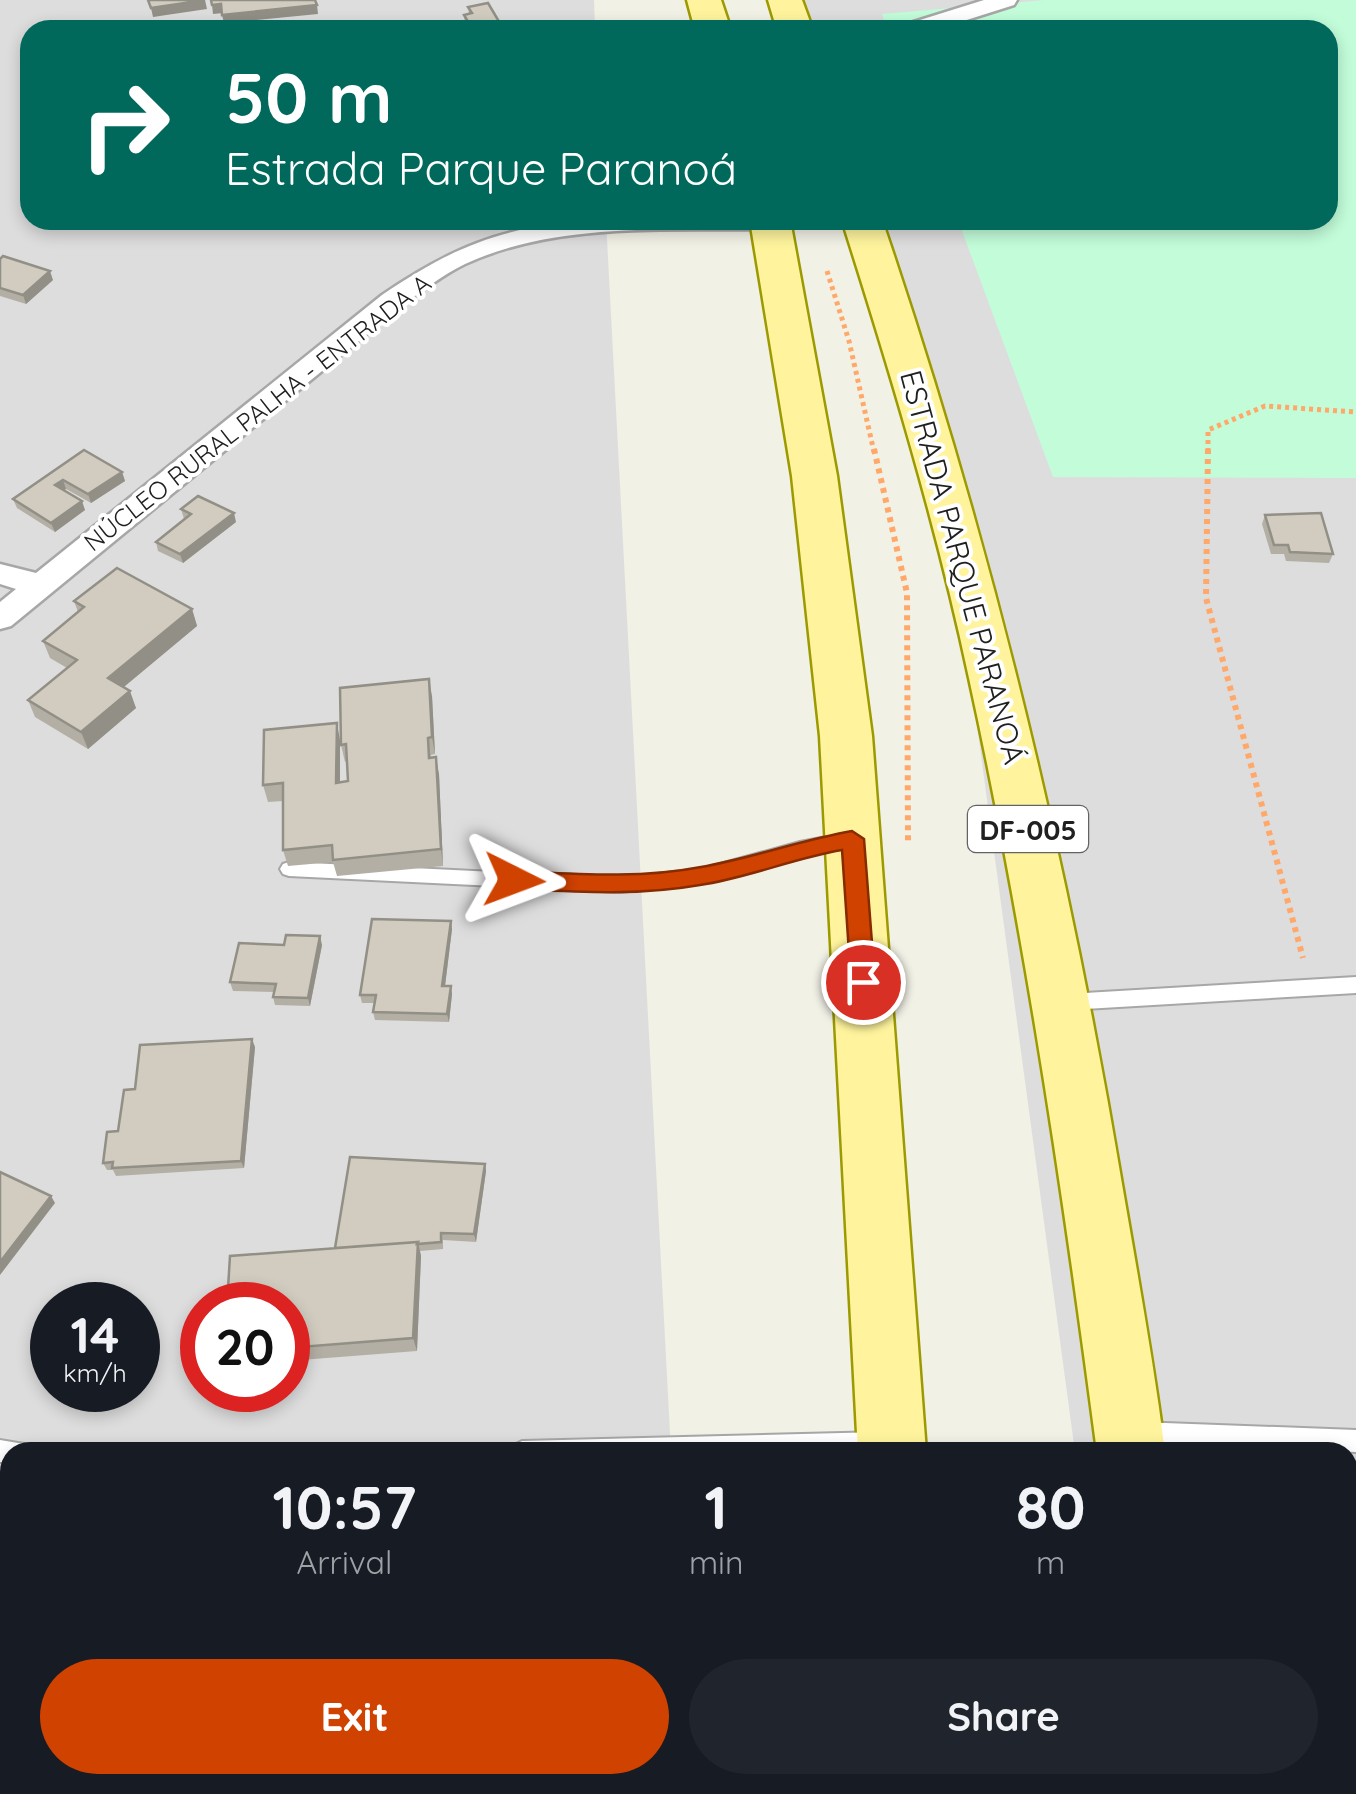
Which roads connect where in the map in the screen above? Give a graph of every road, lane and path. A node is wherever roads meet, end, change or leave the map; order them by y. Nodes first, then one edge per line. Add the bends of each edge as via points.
1 (1006, 0) edge
2 (943, 20) edge
3 (563, 230) edge
4 (772, 230) edge
5 (865, 230) edge
6 (1356, 412) edge
7 (0, 574) edge
8 (40, 584) junction
9 (0, 618) edge
10 (852, 839) junction
11 (289, 869) edge
12 (1356, 985) edge
13 (1311, 988) junction
14 (1062, 1002) junction
15 (1356, 1440) edge
16 (891, 1442) edge
17 (1129, 1442) edge

1 - 2 street
3 - 8 street, NÚCLEO RURAL PALHA - ENTRADA A via 455,259 391,301
4 - 10 main road via 821,506
5 - 14 main road, ESTRADA PARQUE PARANOÁ / DF-005 via 942,466 1013,751
6 - 13 path via 1265,406 1208,430 1206,598
7 - 8 street
8 - 9 street, NÚCLEO RURAL PALHA - ENTRADA A
10 - 11 lane via 702,876 621,885
10 - 16 main road
12 - 13 lane
13 - 14 lane
14 - 17 main road, ESTRADA PARQUE PARANOÁ / DF-005
15 - 17 lane

